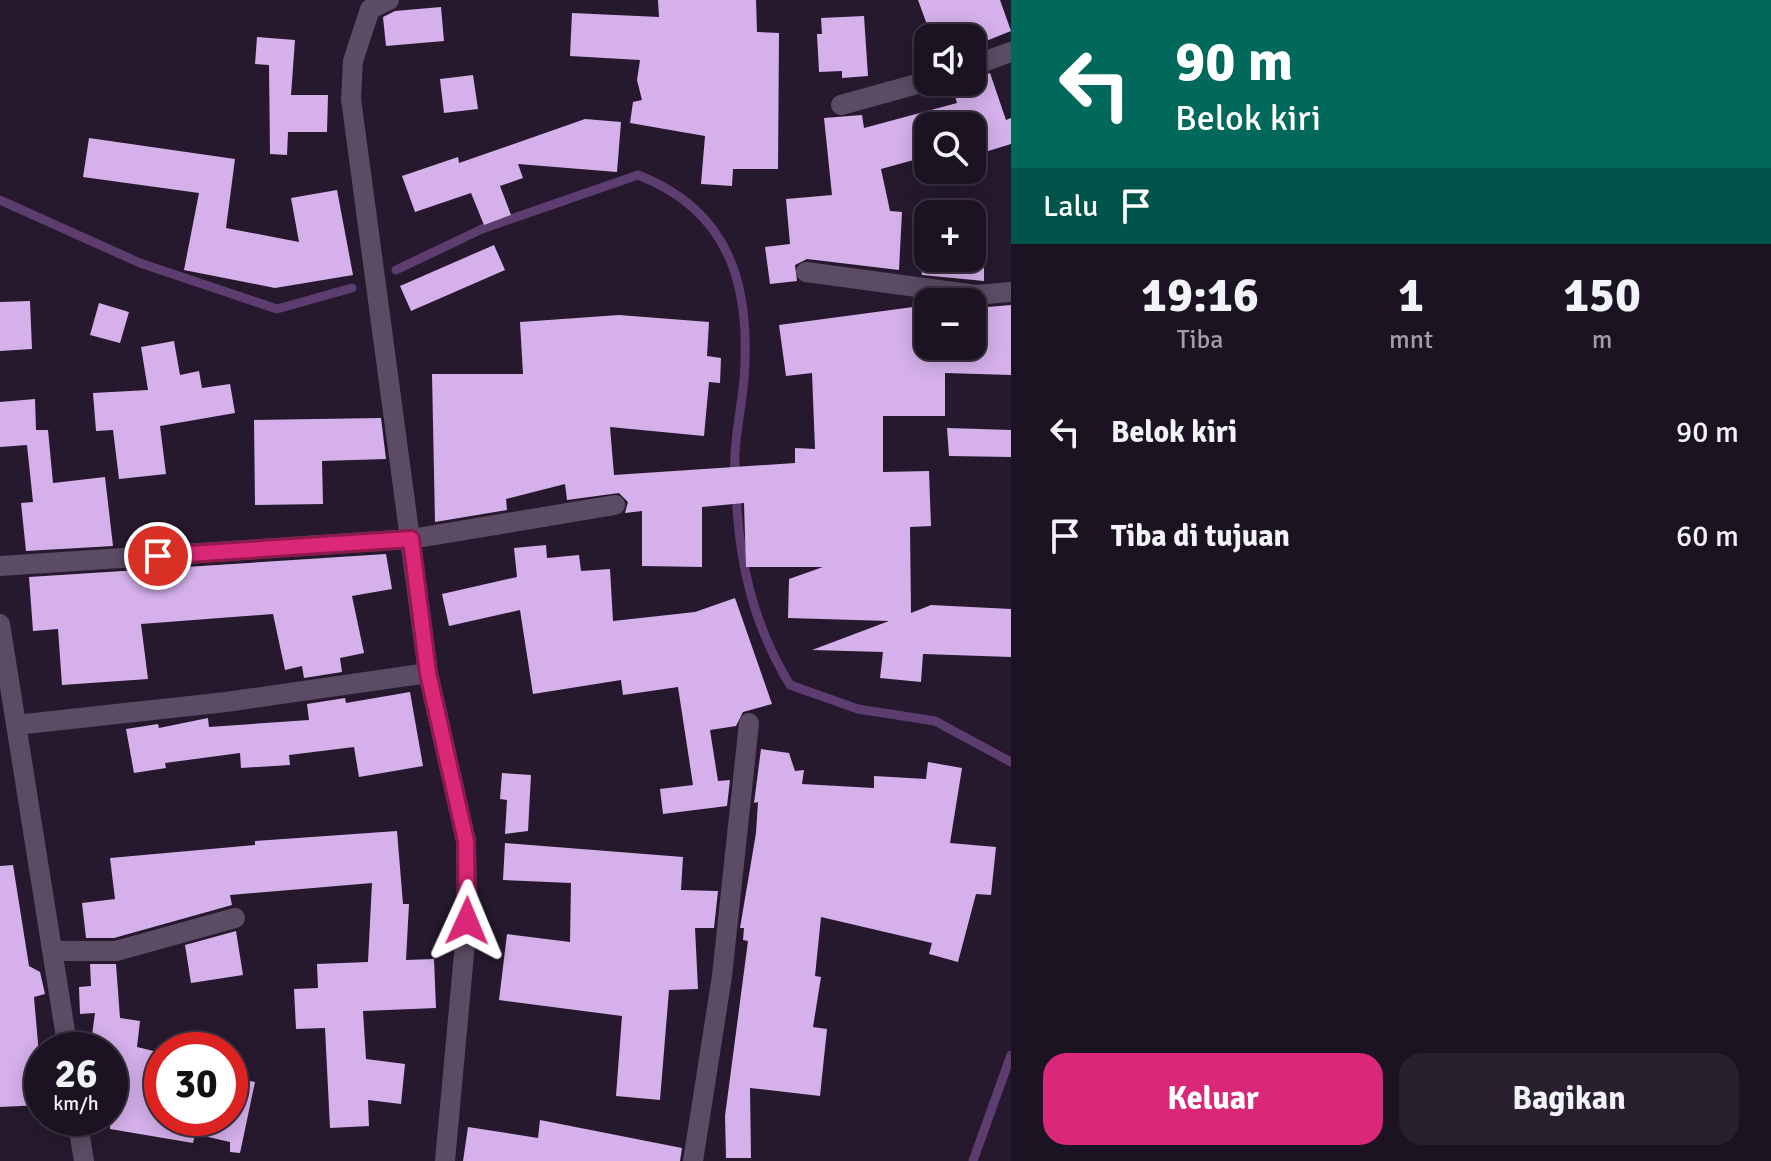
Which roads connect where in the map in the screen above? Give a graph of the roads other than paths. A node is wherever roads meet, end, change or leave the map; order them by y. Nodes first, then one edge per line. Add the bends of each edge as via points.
1 (389, 0) edge
2 (1011, 52) edge
3 (986, 61) edge
4 (914, 85) edge
5 (841, 105) dead end
6 (806, 272) dead end
7 (1011, 292) edge
8 (615, 505) dead end
9 (411, 539) junction
10 (0, 566) edge
11 (0, 624) edge
12 (428, 673) junction
13 (6, 695) edge
14 (749, 723) dead end
15 (16, 725) junction
16 (235, 918) dead end
17 (55, 951) junction
18 (66, 1032) edge
19 (80, 1136) edge
20 (84, 1161) edge
21 (445, 1161) edge
22 (693, 1161) edge

1 - 9 street via 370,9 353,61 351,99
2 - 3 street
4 - 5 street
6 - 7 street via 976,295
8 - 9 street
9 - 10 street
9 - 12 street
11 - 13 street
12 - 15 street
12 - 21 street via 466,841 468,882
13 - 15 street
14 - 22 street via 722,976
15 - 17 street
16 - 17 street via 116,951
17 - 18 street
19 - 20 street

